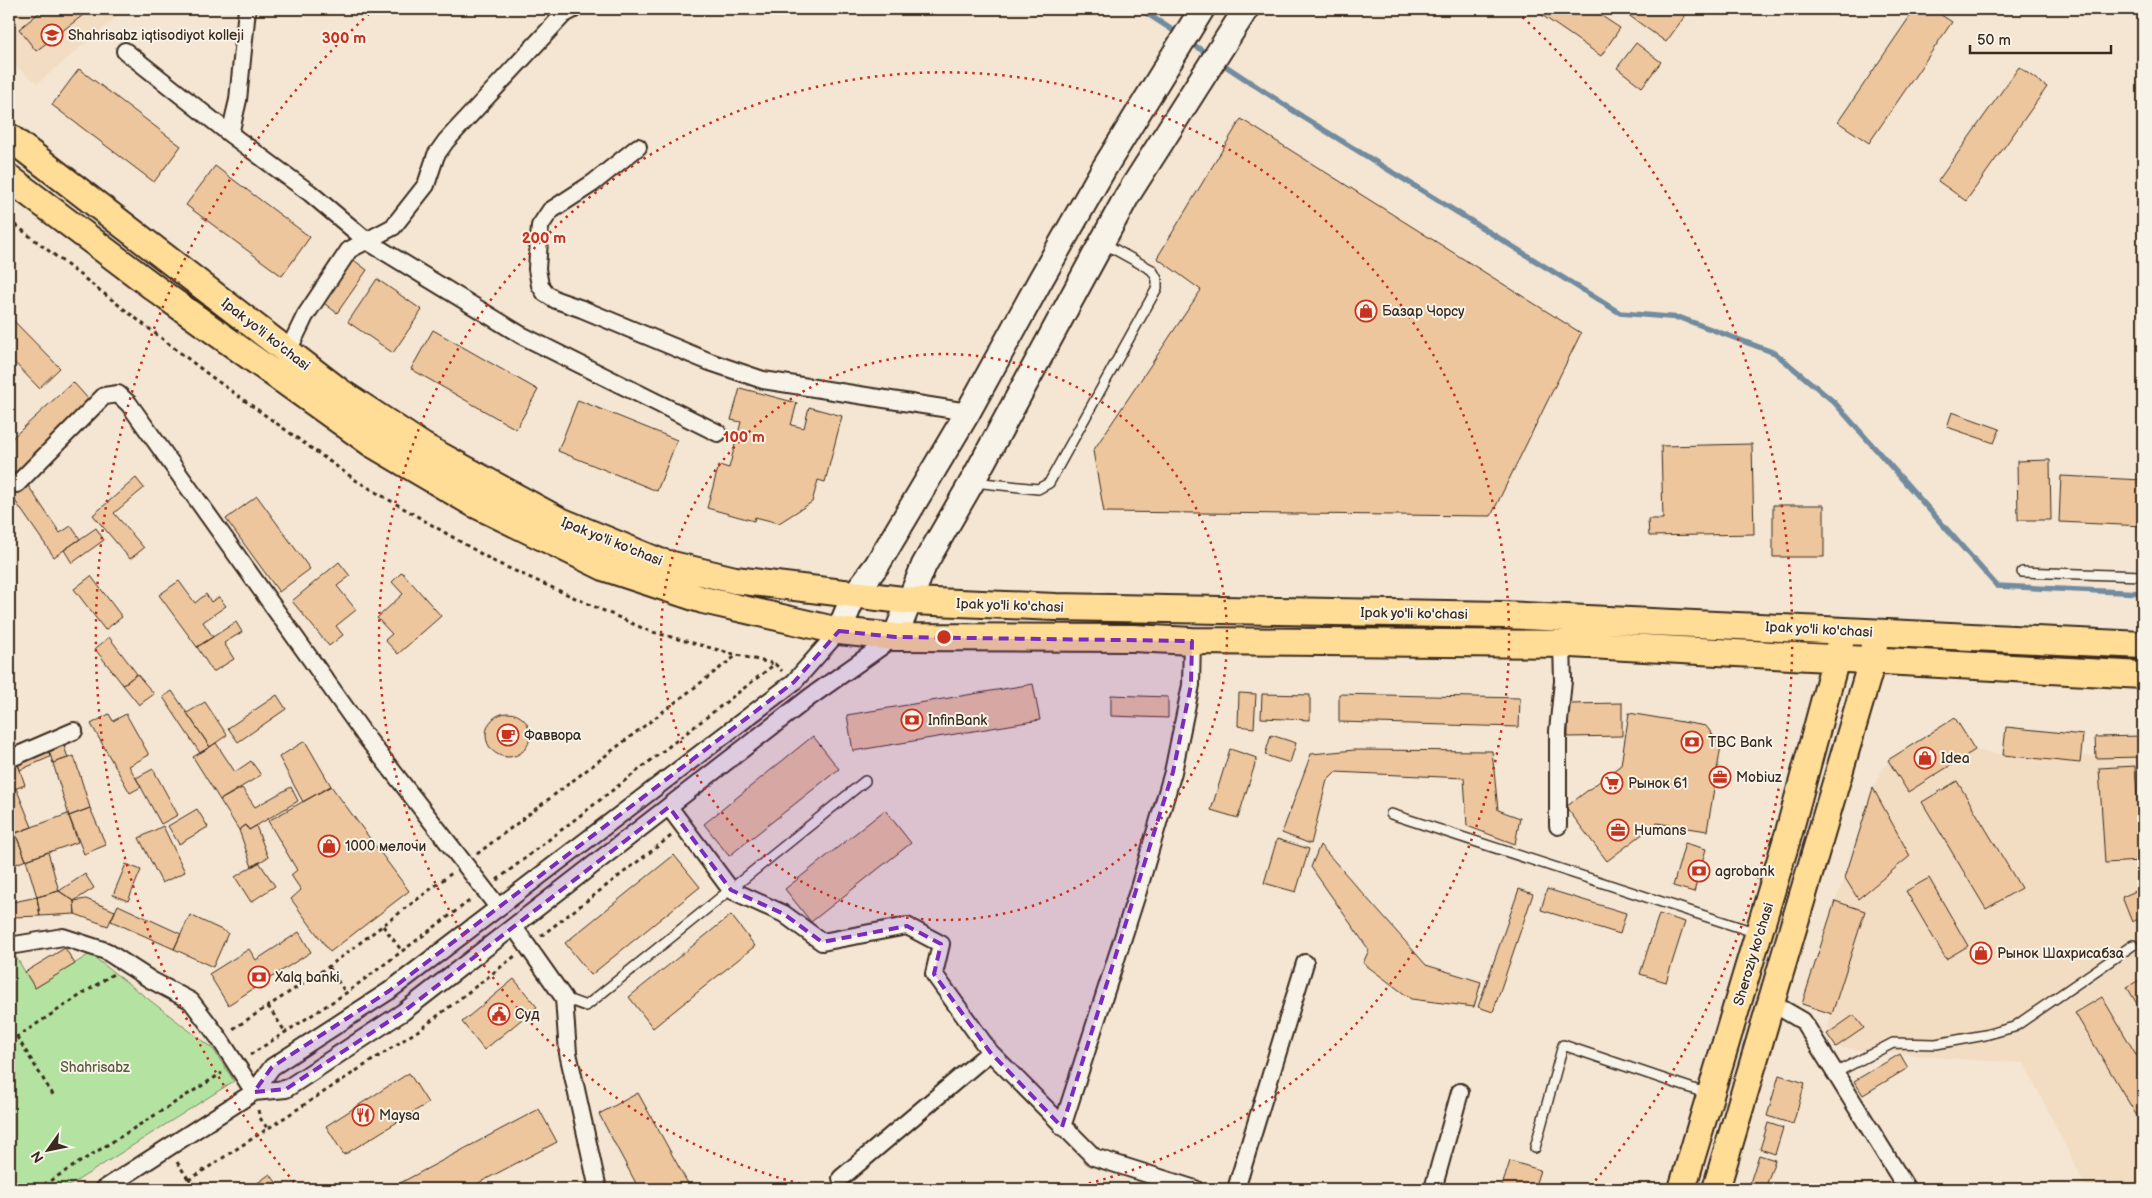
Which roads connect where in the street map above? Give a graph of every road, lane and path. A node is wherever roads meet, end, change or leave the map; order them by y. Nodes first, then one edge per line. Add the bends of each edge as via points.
1 (247, 9) edge
2 (574, 9) edge
3 (1246, 9) edge
4 (1200, 11) edge
5 (125, 51) dead end
6 (230, 134) junction
7 (9, 137) edge
8 (638, 147) dead end
9 (9, 178) edge
10 (366, 240) junction
11 (1102, 242) junction
12 (288, 351) junction
13 (968, 412) junction
14 (718, 433) dead end
15 (972, 482) junction
16 (17, 484) dead end
17 (2022, 572) dead end
18 (2143, 576) edge
19 (854, 596) junction
20 (911, 601) junction
21 (1843, 630) junction
22 (839, 631) junction
23 (1877, 632) junction
24 (895, 637) junction
25 (1192, 641) junction
26 (1562, 644) junction
27 (2143, 645) edge
28 (1837, 658) junction
29 (1872, 661) junction
30 (775, 664) junction
31 (2143, 676) edge
32 (794, 682) junction
33 (74, 731) dead end
34 (9, 759) edge
35 (865, 781) dead end
36 (669, 807) junction
37 (1391, 814) dead end
38 (1558, 826) dead end
39 (464, 864) junction
40 (484, 889) junction
41 (731, 890) junction
42 (498, 907) junction
43 (383, 926) junction
44 (514, 926) junction
45 (1759, 934) junction
46 (2133, 945) dead end
47 (9, 946) edge
48 (402, 951) junction
49 (1305, 963) dead end
50 (128, 964) junction
51 (328, 967) junction
52 (346, 993) junction
53 (564, 998) junction
54 (1772, 1003) junction
55 (268, 1006) junction
56 (358, 1011) junction
57 (285, 1032) junction
58 (16, 1037) junction
59 (219, 1038) junction
60 (9, 1042) edge
61 (298, 1051) junction
62 (990, 1052) junction
63 (235, 1064) junction
64 (1835, 1073) junction
65 (254, 1092) junction
66 (1460, 1092) dead end
67 (1710, 1095) junction
68 (55, 1098) dead end
69 (1062, 1126) junction
70 (268, 1130) dead end
71 (168, 1148) junction
72 (1535, 1148) dead end
73 (840, 1178) dead end
74 (189, 1180) dead end
75 (184, 1184) dead end
76 (1900, 1185) edge
77 (37, 1189) edge
78 (104, 1189) edge
79 (188, 1189) edge
80 (598, 1189) edge
81 (1195, 1189) edge
82 (1236, 1189) edge
83 (1433, 1189) edge
84 (1682, 1189) edge
85 (1716, 1189) edge

1 - 6 street via 238,100
2 - 10 street via 563,15 446,140 436,155 426,184 393,227
3 - 11 main road via 1127,196
4 - 13 main road via 1041,278
5 - 6 street
6 - 10 street via 310,193
7 - 12 main road, Ipak yo'li ko'chasi
8 - 13 street via 550,212 540,226 537,269 545,293 710,362 763,380
9 - 22 main road, Ipak yo'li ko'chasi via 168,298 371,443 473,503 606,568 703,600
10 - 12 street via 349,250 305,316
10 - 14 street via 521,336
11 - 15 main road
11 - 15 lane via 1152,270 1158,279 1157,288 1049,483 1038,489
12 - 19 main road, Ipak yo'li ko'chasi via 340,392 424,448 558,520 660,562 735,580
13 - 19 main road via 877,565
15 - 20 main road via 924,565
16 - 39 street via 104,396 118,394 135,412 366,737
17 - 18 lane
19 - 20 main road, Ipak yo'li ko'chasi
19 - 22 main road
20 - 21 main road, Ipak yo'li ko'chasi via 1056,607 1503,615
20 - 24 main road
21 - 23 main road, Ipak yo'li ko'chasi
21 - 28 main road, Sheroziy ko'chasi
22 - 24 main road, Ipak yo'li ko'chasi
22 - 32 street
23 - 27 main road, Ipak yo'li ko'chasi
23 - 29 main road
24 - 25 main road, Ipak yo'li ko'chasi
24 - 36 street via 810,697
25 - 26 main road, Ipak yo'li ko'chasi
25 - 69 street via 1191,686 1173,772
26 - 28 main road, Ipak yo'li ko'chasi
26 - 38 street
28 - 29 main road, Ipak yo'li ko'chasi
28 - 45 main road, Sheroziy ko'chasi
29 - 31 main road, Ipak yo'li ko'chasi
29 - 54 main road
30 - 32 path
30 - 39 path via 737,655
30 - 40 path
32 - 42 street
33 - 34 street
35 - 41 lane
36 - 41 street
36 - 44 street
37 - 45 lane
39 - 40 street
39 - 43 path
40 - 42 street
40 - 48 path
41 - 53 lane via 586,1006
41 - 62 street via 784,914 822,942 907,926 941,944 934,974
42 - 56 street
43 - 48 path
43 - 51 path
44 - 53 street
44 - 65 street via 403,1012 286,1089
45 - 67 main road, Sheroziy ko'chasi
46 - 64 lane via 2014,1027 1936,1044 1893,1043
47 - 50 street via 63,937 106,951
48 - 52 path
49 - 82 street
50 - 58 path
50 - 59 street via 191,1001
51 - 52 path
51 - 55 path
52 - 56 path
52 - 57 path
53 - 80 street via 568,1053
54 - 64 street via 1803,1021
54 - 85 main road
55 - 57 path
55 - 59 path
56 - 61 street
57 - 61 path
57 - 63 path
58 - 60 path
58 - 68 path
59 - 63 street
61 - 65 street via 272,1068
62 - 69 street
62 - 73 street
63 - 65 street
63 - 77 path
64 - 76 street
65 - 70 path via 260,1118
65 - 71 street
66 - 83 street
67 - 72 lane via 1563,1045
67 - 84 main road, Sheroziy ko'chasi
69 - 81 street via 1094,1157
71 - 74 path
71 - 78 street
75 - 79 path

